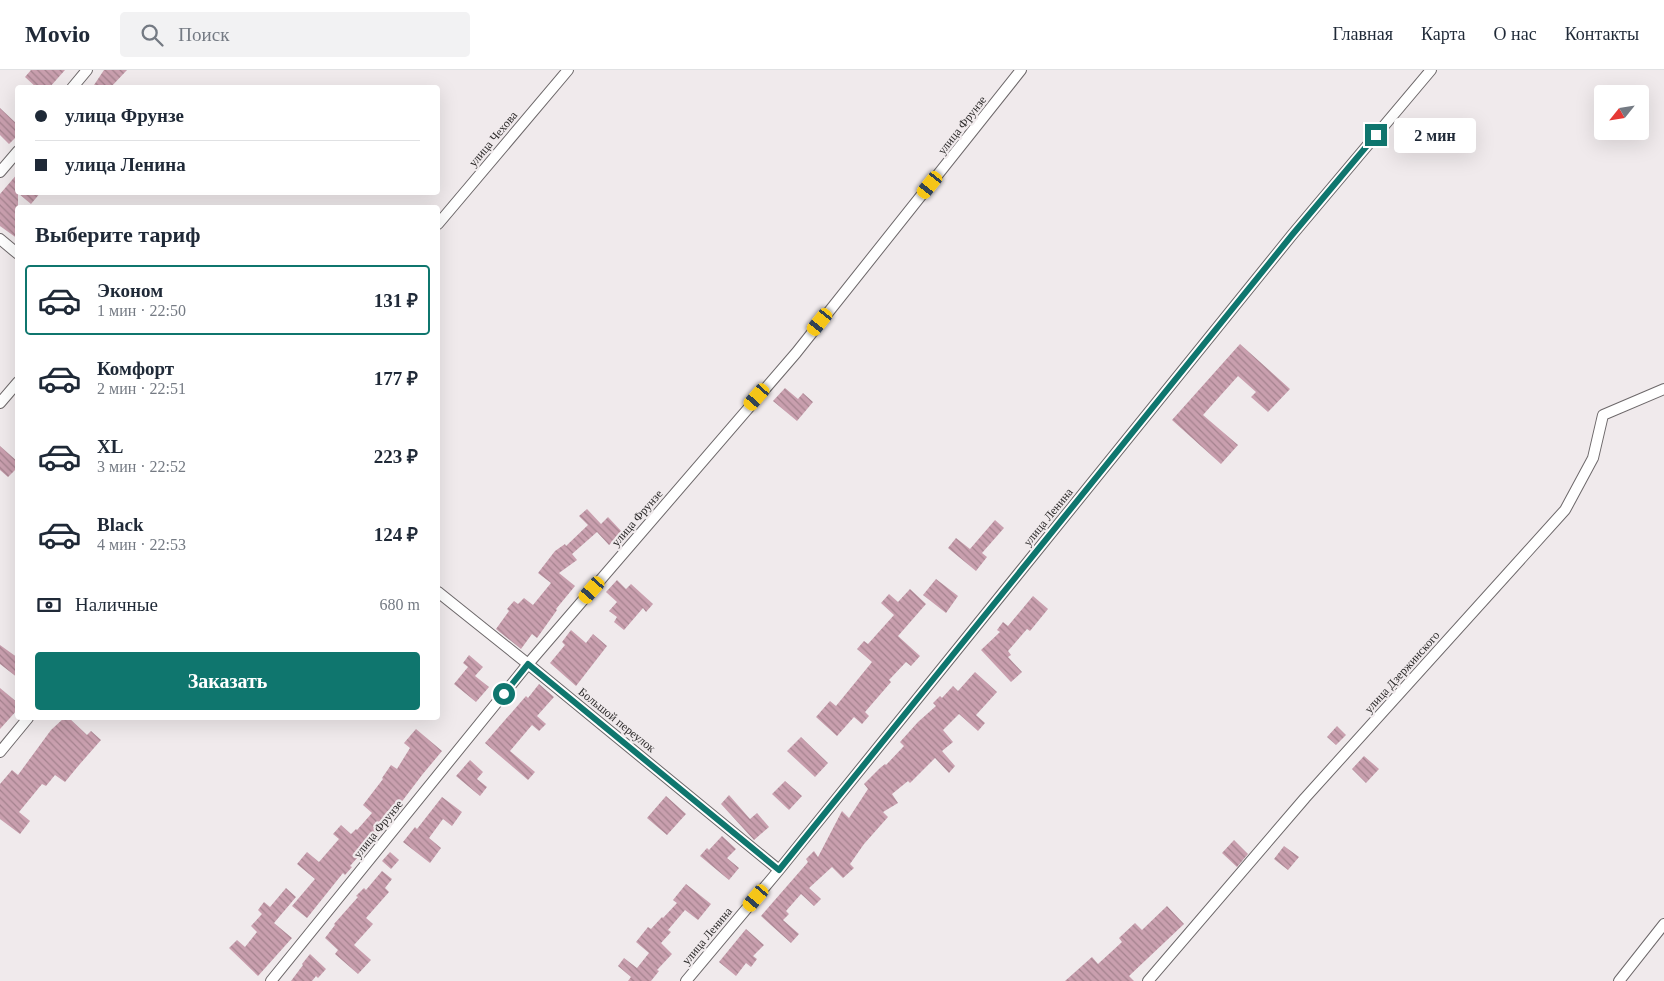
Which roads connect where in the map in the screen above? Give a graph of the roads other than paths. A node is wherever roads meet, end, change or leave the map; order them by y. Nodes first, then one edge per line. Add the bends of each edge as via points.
1 (87, 70) edge
2 (568, 70) edge
3 (1021, 70) edge
4 (1431, 70) edge
5 (74, 85) edge
6 (15, 154) edge
7 (0, 172) edge
8 (440, 222) edge
9 (0, 239) edge
10 (15, 252) edge
11 (15, 386) edge
12 (1664, 389) edge
13 (0, 403) edge
14 (440, 594) edge
15 (528, 664) junction
16 (26, 720) edge
17 (0, 752) edge
18 (779, 870) junction
19 (1664, 924) edge
20 (271, 981) edge
21 (686, 981) edge
22 (1148, 981) edge
23 (1619, 981) edge

1 - 5 street
2 - 8 street, улица Чехова
3 - 15 street, улица Фрунзе via 796,353
4 - 18 street, улица Ленина via 1292,235
6 - 7 street
9 - 10 street
11 - 13 street
12 - 22 street, улица Дзержинского via 1604,415 1593,458 1565,510 1305,798
14 - 15 street, Большой переулок
15 - 18 street, Большой переулок
15 - 20 street, улица Фрунзе
16 - 17 street
18 - 21 street, улица Ленина
19 - 23 street

